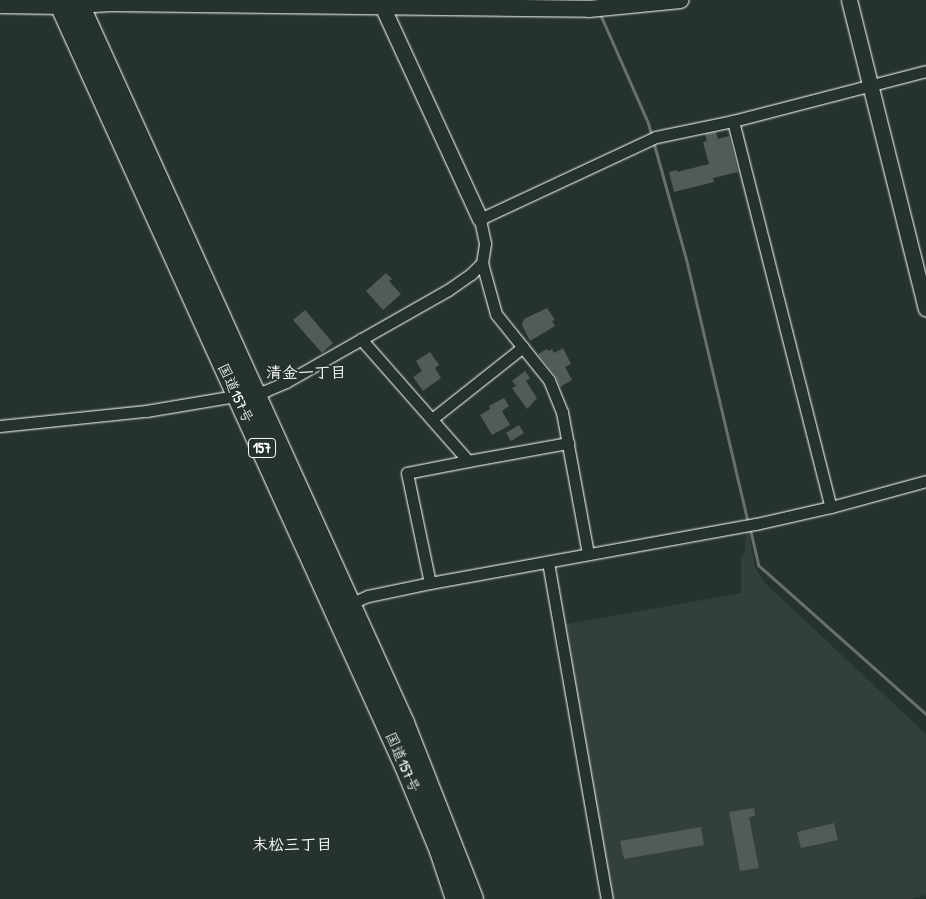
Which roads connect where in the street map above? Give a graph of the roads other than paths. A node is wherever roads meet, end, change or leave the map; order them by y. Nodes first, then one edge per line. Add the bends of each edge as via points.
1 (681, 0) edge
2 (849, 0) edge
3 (68, 3) edge
4 (381, 4) edge
5 (425, 4) edge
6 (0, 5) edge
7 (926, 71) edge
8 (870, 85) junction
9 (733, 121) junction
10 (480, 219) junction
11 (482, 263) junction
12 (926, 309) edge
13 (360, 340) junction
14 (523, 347) junction
15 (246, 394) junction
16 (432, 419) junction
17 (0, 426) edge
18 (568, 443) junction
19 (468, 461) junction
20 (926, 481) edge
21 (831, 507) junction
22 (588, 554) junction
23 (548, 562) junction
24 (430, 583) junction
25 (349, 604) junction
26 (456, 899) edge
27 (473, 899) edge
28 (607, 899) edge

1 - 5 main road via 589,9
2 - 8 street
3 - 4 main road
3 - 6 main road
3 - 15 highway, 国道157号 / 157
4 - 5 main road
4 - 10 street
7 - 8 street
8 - 9 street
8 - 12 street
9 - 10 street via 651,139
9 - 21 street
10 - 11 street via 485,243
11 - 13 street via 448,290
11 - 14 street via 496,314
13 - 15 street via 286,382
13 - 16 street
14 - 16 street
14 - 18 street via 549,380 562,412
15 - 17 street via 146,411
15 - 25 highway, 国道157号 / 157
15 - 26 highway, 国道157号 / 157 via 405,766
16 - 19 street
18 - 19 street
18 - 22 street
19 - 24 street via 407,473
20 - 21 street
21 - 22 street via 742,527
22 - 23 street
23 - 24 street
23 - 28 street
24 - 25 street via 368,596
25 - 27 highway, 国道157号 / 157 via 404,723

